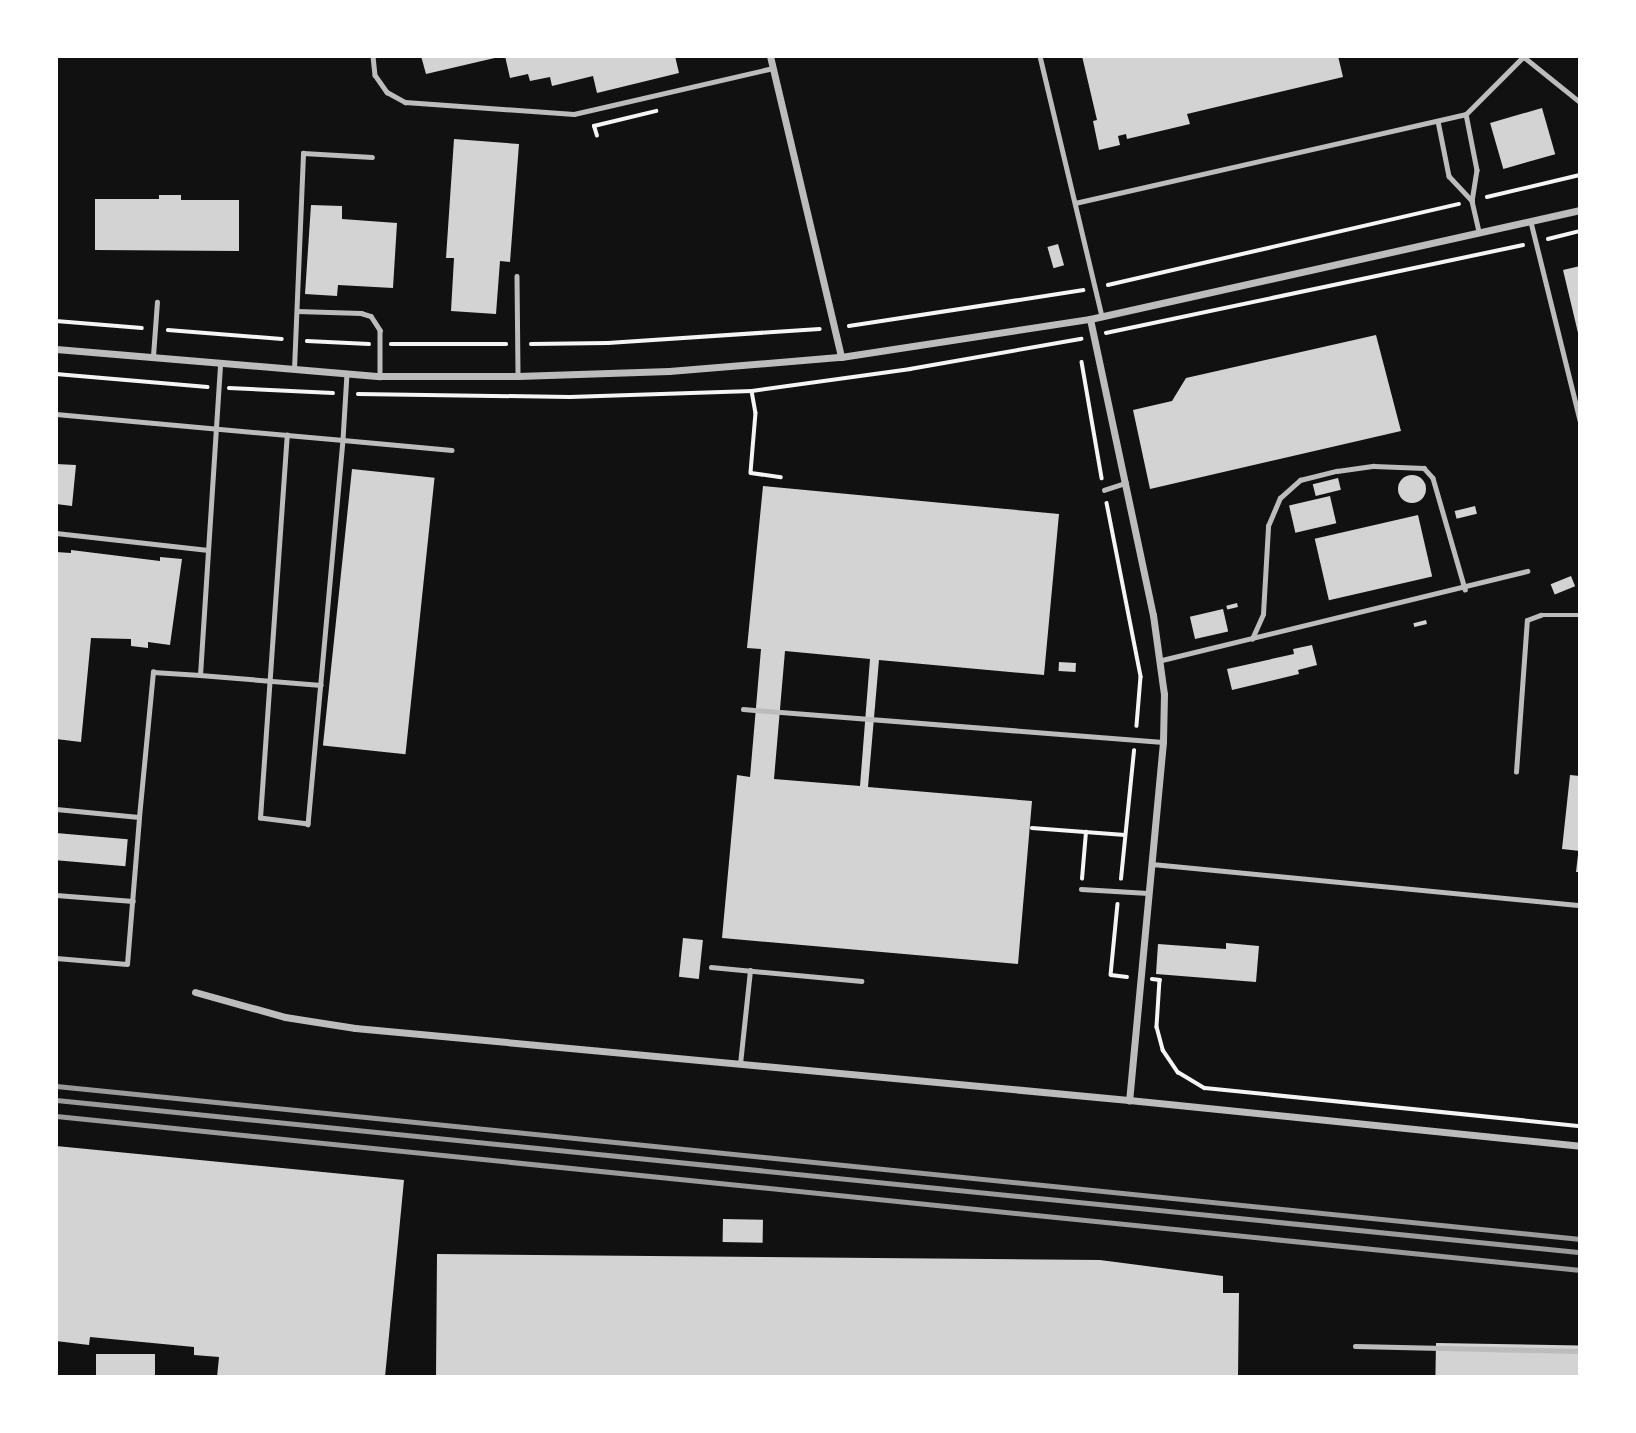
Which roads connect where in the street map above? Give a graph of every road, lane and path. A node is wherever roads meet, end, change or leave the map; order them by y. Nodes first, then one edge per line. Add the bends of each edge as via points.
1 (373, 56) edge
2 (770, 56) edge
3 (1040, 56) edge
4 (1526, 56) edge
5 (773, 68) junction
6 (1580, 102) edge
7 (656, 111) dead end
8 (1466, 114) junction
9 (1438, 121) junction
10 (597, 136) dead end
11 (372, 157) dead end
12 (1580, 176) edge
13 (1472, 201) junction
14 (1075, 203) junction
15 (1580, 210) edge
16 (1531, 222) junction
17 (1479, 233) junction
18 (517, 276) dead end
19 (1095, 288) junction
20 (158, 302) dead end
21 (297, 311) junction
22 (1102, 316) junction
23 (1090, 319) junction
24 (56, 321) edge
25 (1074, 322) junction
26 (834, 328) junction
27 (155, 329) junction
28 (296, 340) junction
29 (381, 344) junction
30 (517, 344) junction
31 (1080, 348) dead end
32 (56, 349) edge
33 (1082, 356) dead end
34 (153, 357) junction
35 (841, 357) junction
36 (220, 363) junction
37 (294, 369) junction
38 (347, 374) junction
39 (380, 376) junction
40 (518, 376) junction
41 (752, 391) dead end
42 (56, 414) edge
43 (1580, 420) edge
44 (216, 429) junction
45 (287, 435) junction
46 (343, 440) junction
47 (452, 450) dead end
48 (780, 477) dead end
49 (1126, 483) junction
50 (1104, 490) junction
51 (56, 533) edge
52 (208, 550) junction
53 (1527, 571) dead end
54 (1465, 589) junction
55 (1580, 615) edge
56 (1252, 639) junction
57 (1162, 660) junction
58 (200, 676) junction
59 (270, 681) junction
60 (321, 685) junction
61 (743, 709) dead end
62 (1136, 739) junction
63 (1163, 741) junction
64 (1516, 772) dead end
65 (56, 809) edge
66 (139, 817) junction
67 (1032, 828) dead end
68 (1086, 832) junction
69 (1125, 835) junction
70 (1152, 864) junction
71 (1081, 889) joint
72 (1120, 891) junction
73 (1149, 893) junction
74 (56, 895) edge
75 (132, 901) junction
76 (1580, 905) edge
77 (56, 958) edge
78 (711, 967) dead end
79 (750, 971) junction
80 (1141, 979) junction
81 (861, 981) dead end
82 (195, 992) dead end
83 (740, 1064) junction
84 (1129, 1100) junction
85 (1580, 1126) edge
86 (1580, 1146) edge
87 (1355, 1346) dead end
88 (1580, 1350) edge

1 - 5 lane via 375,75 387,92 405,102 574,114
2 - 5 street
3 - 14 lane
4 - 6 lane
4 - 8 lane
5 - 26 street
7 - 10 path via 594,126
8 - 9 lane
8 - 13 lane via 1477,170
9 - 13 lane via 1449,176
9 - 14 lane
11 - 21 lane via 303,153
12 - 13 path
13 - 17 lane
13 - 19 path
14 - 19 lane
15 - 16 street
16 - 17 street
16 - 43 lane
17 - 22 street
18 - 30 lane
19 - 22 lane
19 - 26 path
20 - 27 lane
21 - 28 lane
21 - 29 lane via 372,316 378,323
22 - 23 street
23 - 25 street
23 - 49 street
24 - 27 path
25 - 31 path
25 - 35 street
26 - 30 path via 608,343
26 - 35 street
27 - 28 path
27 - 34 lane
28 - 29 path
28 - 37 lane
29 - 30 path
29 - 39 lane
30 - 40 lane
32 - 34 street
33 - 50 path
34 - 36 street
35 - 40 street via 669,371
36 - 37 street
36 - 44 lane
37 - 38 street
38 - 39 street
38 - 46 lane
39 - 40 street
41 - 48 path via 756,413 751,473
42 - 44 lane
44 - 45 lane
44 - 52 lane
45 - 46 lane
45 - 59 lane
46 - 47 lane
46 - 60 lane
49 - 50 lane
49 - 57 street
50 - 62 path via 1141,677
51 - 52 lane
52 - 58 lane
53 - 54 lane
54 - 56 lane
54 - 56 lane via 1433,478 1424,468 1374,466 1337,471 1300,480 1280,498 1268,526 1263,614
55 - 64 lane via 1541,615 1527,620
56 - 57 lane
57 - 63 street
58 - 59 lane
58 - 66 lane via 153,671
59 - 60 lane
59 - 60 lane via 260,818 308,824
61 - 62 lane
62 - 63 lane
62 - 69 path
63 - 70 street
65 - 66 lane
66 - 75 lane
67 - 68 path
68 - 69 path
68 - 71 path
69 - 72 path
70 - 73 street
70 - 76 lane
71 - 72 lane
72 - 73 lane
72 - 80 path via 1111,975
73 - 80 street
74 - 75 lane
75 - 77 lane via 127,964
78 - 79 lane
79 - 81 lane
79 - 83 lane
80 - 84 street
80 - 85 path via 1160,980 1157,1027 1169,1062 1190,1082 1205,1088
82 - 83 street via 285,1017 355,1028
83 - 84 street
84 - 86 street
87 - 88 lane

